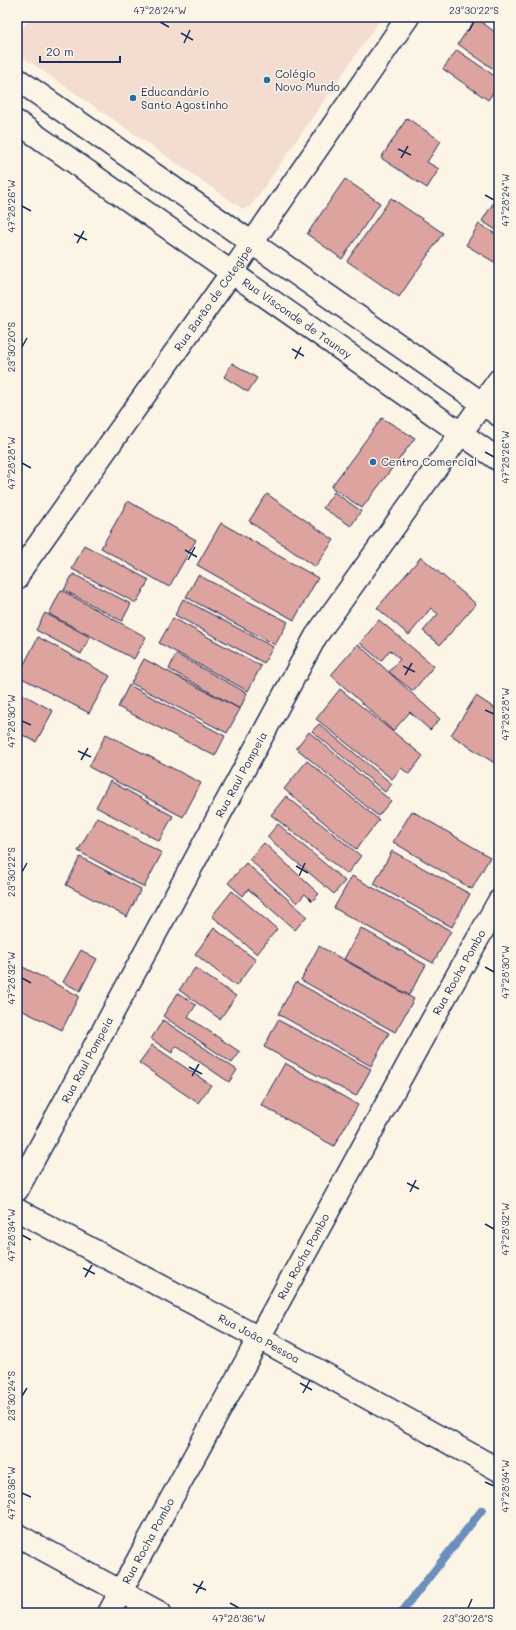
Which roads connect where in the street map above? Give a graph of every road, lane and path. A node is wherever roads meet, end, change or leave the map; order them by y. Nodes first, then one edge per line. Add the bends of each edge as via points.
1 (408, 17) edge
2 (17, 79) edge
3 (17, 122) edge
4 (251, 244) junction
5 (232, 272) junction
6 (499, 380) edge
7 (491, 409) edge
8 (460, 433) junction
9 (499, 460) edge
10 (17, 578) edge
11 (499, 901) edge
12 (17, 1190) edge
13 (17, 1210) edge
14 (259, 1338) junction
15 (497, 1465) edge
16 (17, 1535) edge
17 (120, 1592) junction
18 (109, 1613) edge
19 (160, 1613) edge

1 - 4 street, Rua Barão de Cotegipe
2 - 4 street
3 - 5 street, Rua Visconde de Taunay
4 - 5 street, Rua Barão de Cotegipe
4 - 7 street
5 - 8 street, Rua Visconde de Taunay
5 - 10 street, Rua Barão de Cotegipe
6 - 7 street, Rua Raul Pompeia
7 - 8 street, Rua Raul Pompeia
8 - 9 street, Rua Visconde de Taunay
8 - 12 street, Rua Raul Pompeia via 316,636
11 - 14 street, Rua Rocha Pombo
13 - 14 street, Rua João Pessoa
14 - 15 street, Rua João Pessoa
14 - 17 street, Rua Rocha Pombo
16 - 17 street
17 - 18 street, Rua Rocha Pombo
17 - 19 street

